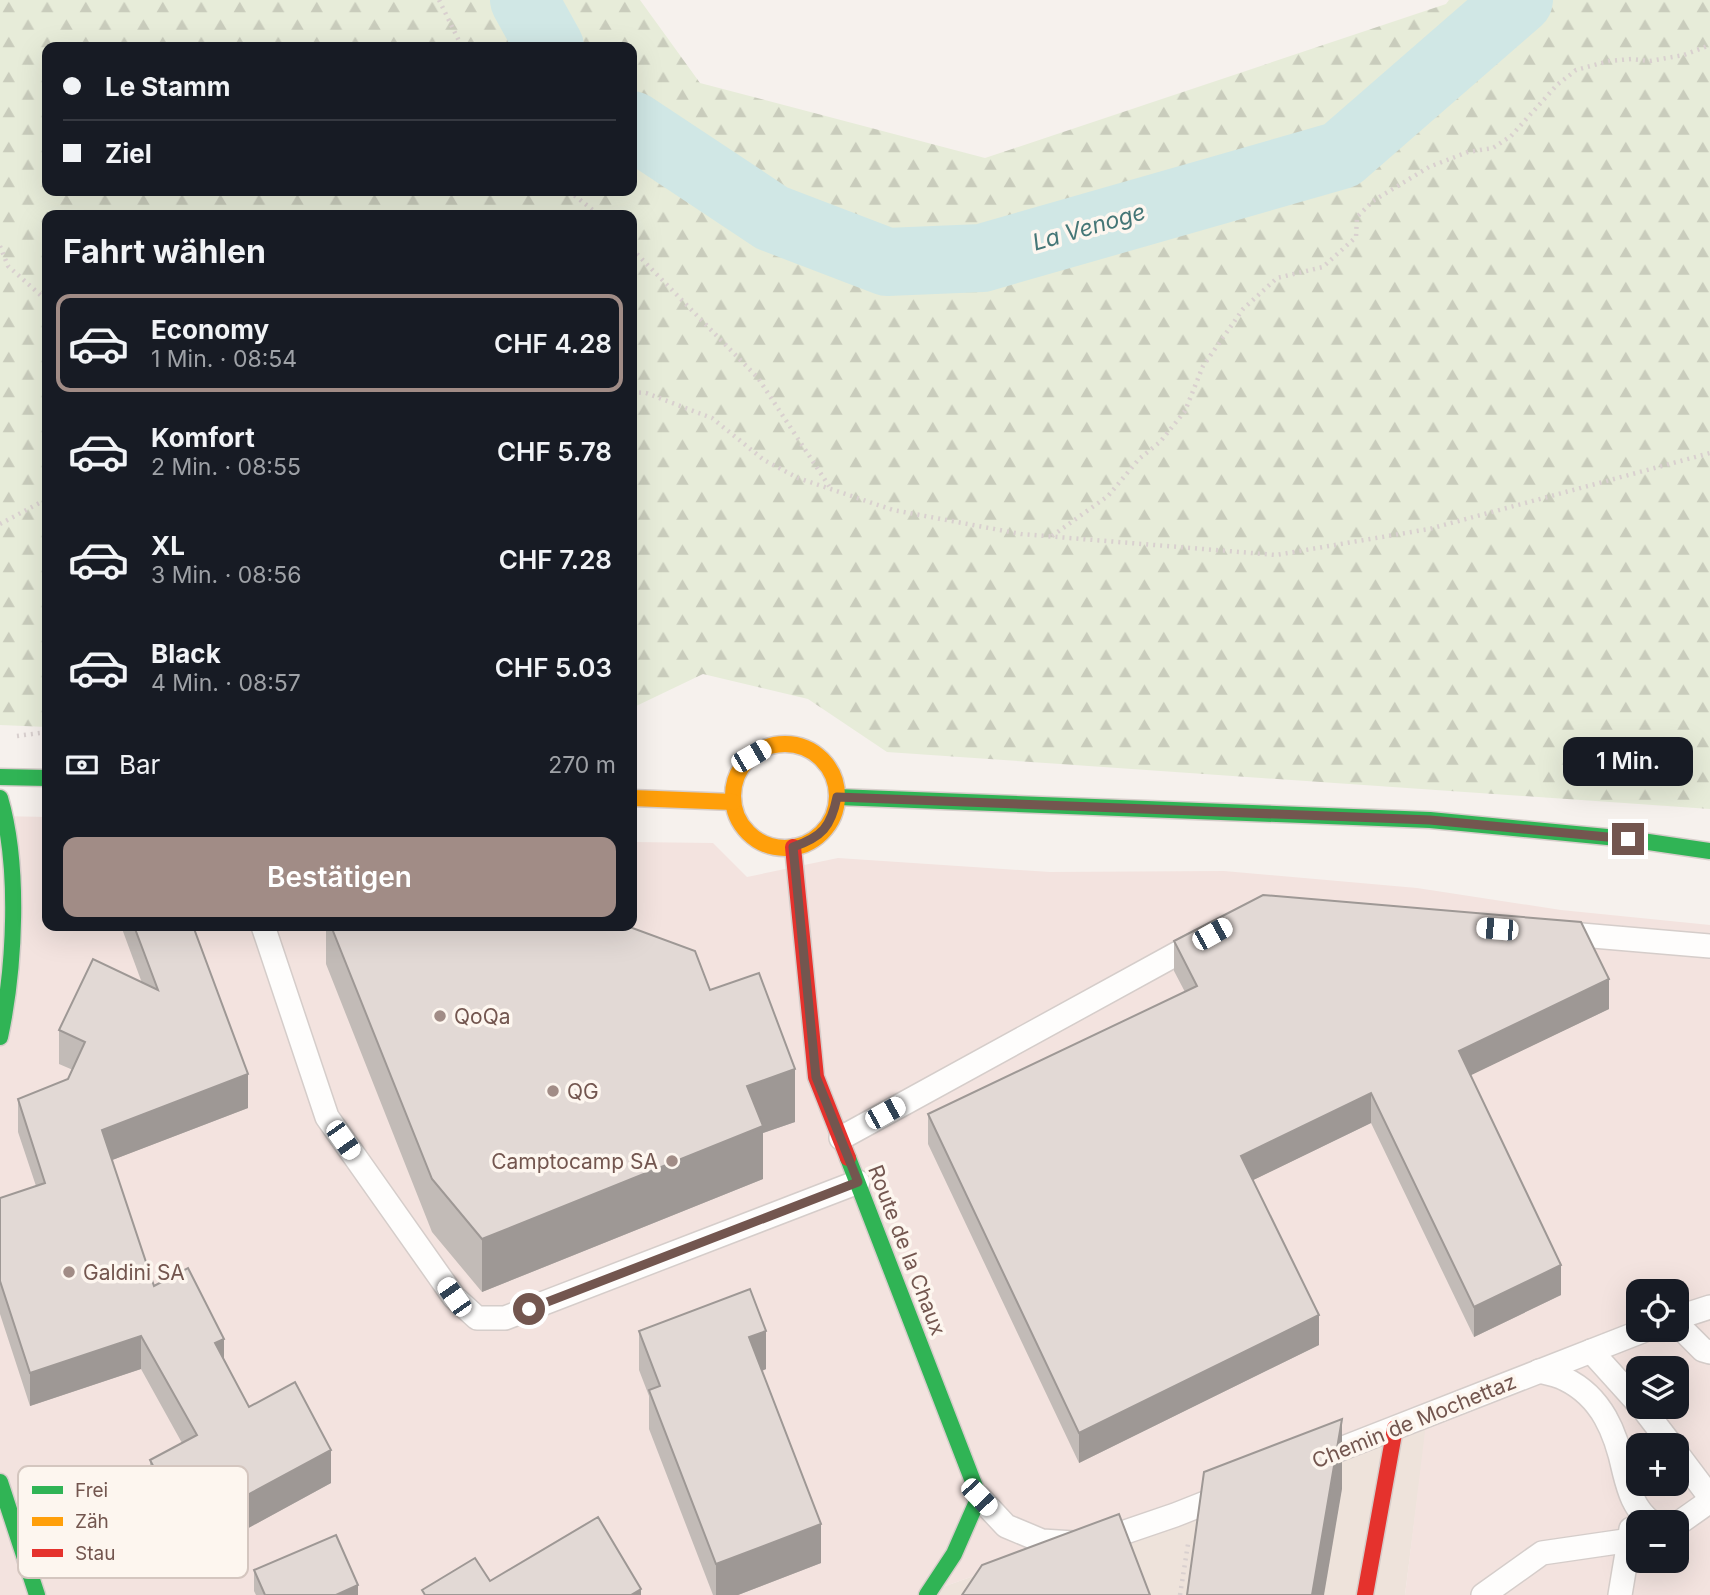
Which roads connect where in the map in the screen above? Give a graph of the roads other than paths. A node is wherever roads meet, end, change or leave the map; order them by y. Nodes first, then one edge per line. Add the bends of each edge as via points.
1 (0, 777) edge
2 (42, 778) edge
3 (837, 797) junction
4 (0, 798) edge
5 (637, 798) edge
6 (733, 802) junction
7 (793, 847) junction
8 (1710, 851) edge
9 (1223, 928) edge
10 (265, 931) edge
11 (1532, 931) edge
12 (1710, 946) edge
13 (0, 1037) edge
14 (841, 1138) junction
15 (858, 1182) junction
16 (1710, 1307) edge
17 (1689, 1315) edge
18 (1689, 1334) edge
19 (1626, 1337) edge
20 (1591, 1351) junction
21 (1710, 1352) edge
22 (1539, 1371) junction
23 (1626, 1390) edge
24 (1651, 1419) edge
25 (1395, 1428) junction
26 (1662, 1433) edge
27 (1292, 1469) edge
28 (1689, 1470) edge
29 (1626, 1477) edge
30 (0, 1482) edge
31 (1253, 1484) edge
32 (979, 1497) junction
33 (1710, 1499) edge
34 (1689, 1515) edge
35 (18, 1537) edge
36 (1626, 1542) edge
37 (1626, 1570) edge
38 (31, 1578) edge
39 (37, 1595) edge
40 (927, 1595) edge
41 (1365, 1595) edge
42 (1483, 1595) edge
43 (1620, 1595) edge

1 - 2 main road
3 - 6 main road via 831,772 815,753 782,744 751,756 737,777
3 - 7 main road via 825,830
3 - 8 main road via 1430,820
4 - 13 main road via 12,860 9,992
5 - 6 main road
6 - 7 main road via 747,832 776,848
7 - 14 main road, Route de la Chaux via 816,1077
9 - 14 lane
10 - 15 lane via 327,1117 454,1297 477,1318 505,1318
11 - 12 lane
14 - 15 main road, Route de la Chaux
15 - 32 main road, Route de la Chaux
16 - 17 lane
18 - 21 lane
19 - 20 lane, Chemin de Mochettaz
20 - 22 lane, Chemin de Mochettaz
20 - 23 lane
22 - 25 lane, Chemin de Mochettaz
22 - 29 lane via 1565,1378 1588,1394 1617,1439
24 - 26 lane
25 - 27 lane, Chemin de Mochettaz
25 - 41 main road
28 - 33 lane
30 - 35 main road
31 - 32 lane via 1090,1544 1042,1541 1006,1526
32 - 40 main road via 954,1555
33 - 34 lane
36 - 42 lane via 1542,1553
37 - 43 lane
38 - 39 main road

